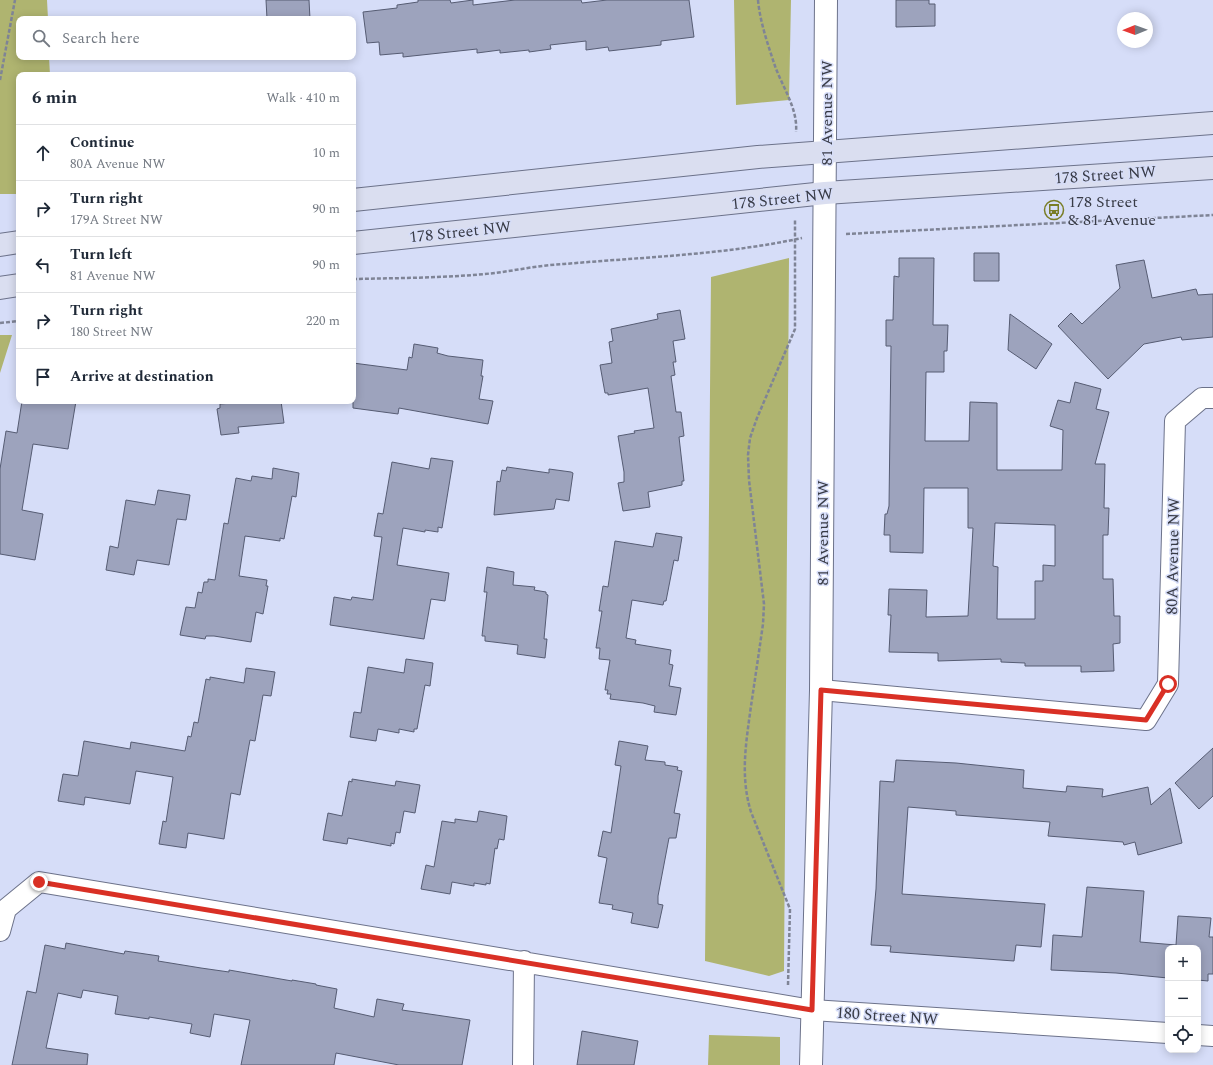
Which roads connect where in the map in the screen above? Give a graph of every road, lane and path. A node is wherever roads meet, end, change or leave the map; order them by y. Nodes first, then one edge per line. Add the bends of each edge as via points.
1 (15, 0) edge
2 (758, 0) edge
3 (826, 0) edge
4 (0, 80) edge
5 (1213, 123) edge
6 (826, 151) junction
7 (794, 154) junction
8 (1213, 168) edge
9 (825, 192) junction
10 (794, 197) junction
11 (356, 200) edge
12 (1213, 215) edge
13 (824, 233) junction
14 (796, 240) junction
15 (16, 242) edge
16 (356, 244) edge
17 (0, 245) edge
18 (356, 279) edge
19 (16, 286) edge
20 (0, 288) edge
21 (16, 321) edge
22 (0, 323) edge
23 (1207, 398) edge
24 (821, 690) junction
25 (0, 931) edge
26 (524, 961) junction
27 (787, 1006) junction
28 (812, 1010) junction
29 (1165, 1033) edge
30 (1201, 1035) edge
31 (1213, 1036) edge
32 (523, 1065) edge
33 (811, 1065) edge

1 - 4 path
2 - 7 path via 759,12 775,65 797,119
3 - 6 street, 81 Avenue NW
5 - 6 main road
6 - 7 main road
6 - 9 street, 81 Avenue NW
7 - 11 main road
8 - 9 main road, 178 Street NW
9 - 10 main road, 178 Street NW
9 - 13 street, 81 Avenue NW
10 - 14 path
10 - 16 main road, 178 Street NW
12 - 13 path via 868,234
13 - 14 path
13 - 24 street, 81 Avenue NW
14 - 18 path via 702,254 562,264 495,273
14 - 27 path via 795,329 757,418 750,438 748,455 764,604 744,753 744,776 751,812 790,909
15 - 17 main road
19 - 20 main road
21 - 22 path
23 - 24 street, 80A Avenue NW via 1175,421 1168,684 1146,720
24 - 28 street, 81 Avenue NW
25 - 26 street, 180 Street NW via 6,909 39,882
26 - 27 street, 180 Street NW
26 - 32 street
27 - 28 street, 180 Street NW
28 - 29 street, 180 Street NW
28 - 33 street, 81 Avenue NW
30 - 31 street

